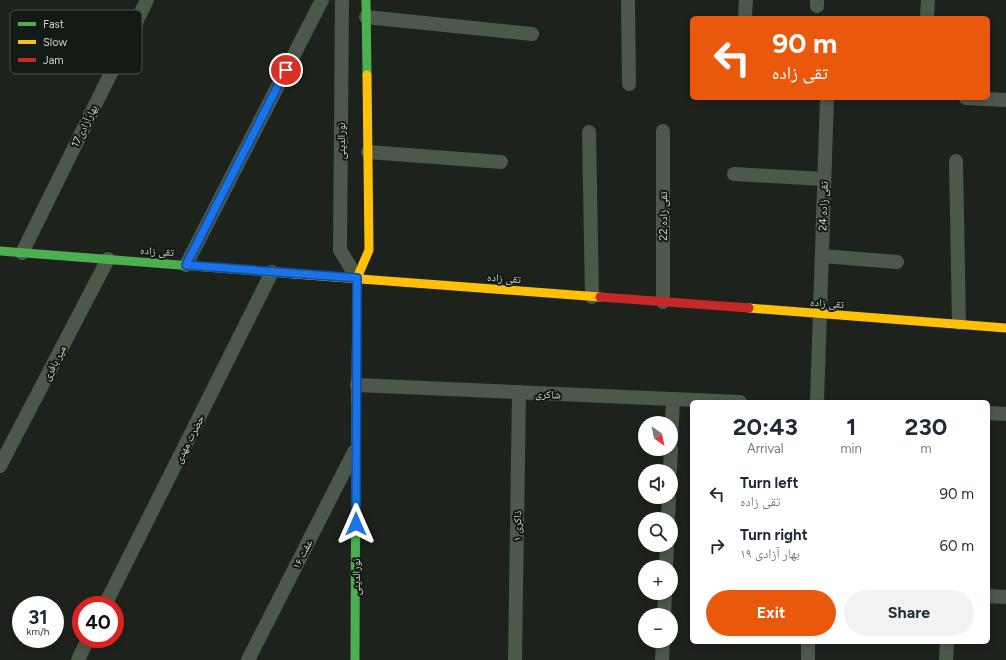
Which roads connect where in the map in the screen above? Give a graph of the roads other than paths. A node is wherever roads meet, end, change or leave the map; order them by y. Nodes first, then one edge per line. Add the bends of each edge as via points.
1 (147, 0) edge
2 (322, 0) edge
3 (342, 0) edge
4 (366, 0) edge
5 (628, 0) edge
6 (746, 0) edge
7 (928, 0) edge
8 (142, 10) edge
9 (744, 16) edge
10 (927, 16) edge
11 (366, 17) junction
12 (532, 34) dead end
13 (110, 74) edge
14 (629, 84) dead end
15 (990, 99) edge
16 (827, 100) edge
17 (1005, 100) dead end
18 (663, 130) dead end
19 (589, 132) dead end
20 (368, 152) junction
21 (956, 161) dead end
22 (501, 162) dead end
23 (734, 174) dead end
24 (824, 179) junction
25 (0, 251) edge
26 (22, 253) junction
27 (822, 256) junction
28 (108, 259) junction
29 (896, 262) dead end
30 (186, 265) junction
31 (272, 272) junction
32 (357, 278) junction
33 (592, 297) junction
34 (663, 302) junction
35 (820, 314) junction
36 (959, 324) junction
37 (1006, 328) edge
38 (356, 385) junction
39 (519, 392) junction
40 (673, 399) junction
41 (695, 400) edge
42 (816, 400) edge
43 (990, 413) edge
44 (1006, 414) edge
45 (672, 416) edge
46 (356, 448) junction
47 (0, 466) edge
48 (110, 596) edge
49 (990, 596) edge
50 (1006, 597) edge
51 (808, 644) edge
52 (947, 644) edge
53 (84, 648) edge
54 (663, 648) edge
55 (78, 660) edge
56 (248, 660) edge
57 (355, 660) edge
58 (514, 660) edge
59 (662, 660) edge
60 (808, 660) edge
61 (946, 660) edge

1 - 8 street, بهارآزادی17
2 - 30 street
3 - 32 street, نورالدینی via 340,250
4 - 11 street, نورالدینی
5 - 14 street
6 - 9 street
7 - 10 street
11 - 12 street
11 - 20 street, نورالدینی
13 - 26 street, بهارآزادی17
15 - 17 street
16 - 24 street, تقی زاده 24
18 - 34 street, تقی زاده 22
19 - 33 street
20 - 22 street
20 - 32 street, نورالدینی via 368,250
21 - 36 street
23 - 24 street
24 - 27 street, تقی زاده 24
25 - 26 street, تقی زاده
26 - 28 street, تقی زاده
27 - 29 street
27 - 35 street, تقی زاده 24
28 - 30 street, تقی زاده
28 - 47 street, میر بافری
30 - 31 street, تقی زاده
31 - 32 street, تقی زاده
31 - 48 street, حضرت مهدی
32 - 33 street, تقی زاده
32 - 38 street, نورالدینی
33 - 34 street, تقی زاده
34 - 35 street, تقی زاده
35 - 36 street, تقی زاده
35 - 42 street, تقی زاده 24
36 - 37 street, تقی زاده
38 - 39 street, شاکری
38 - 46 street, نورالدینی
39 - 40 street, شاکری
39 - 58 street, ذاکری ۱
40 - 41 street, شاکری
40 - 45 street
43 - 44 street
46 - 56 street, عفت ۱۶
46 - 57 street, نورالدینی
49 - 50 street
51 - 60 street
52 - 61 street
53 - 55 street
54 - 59 street

